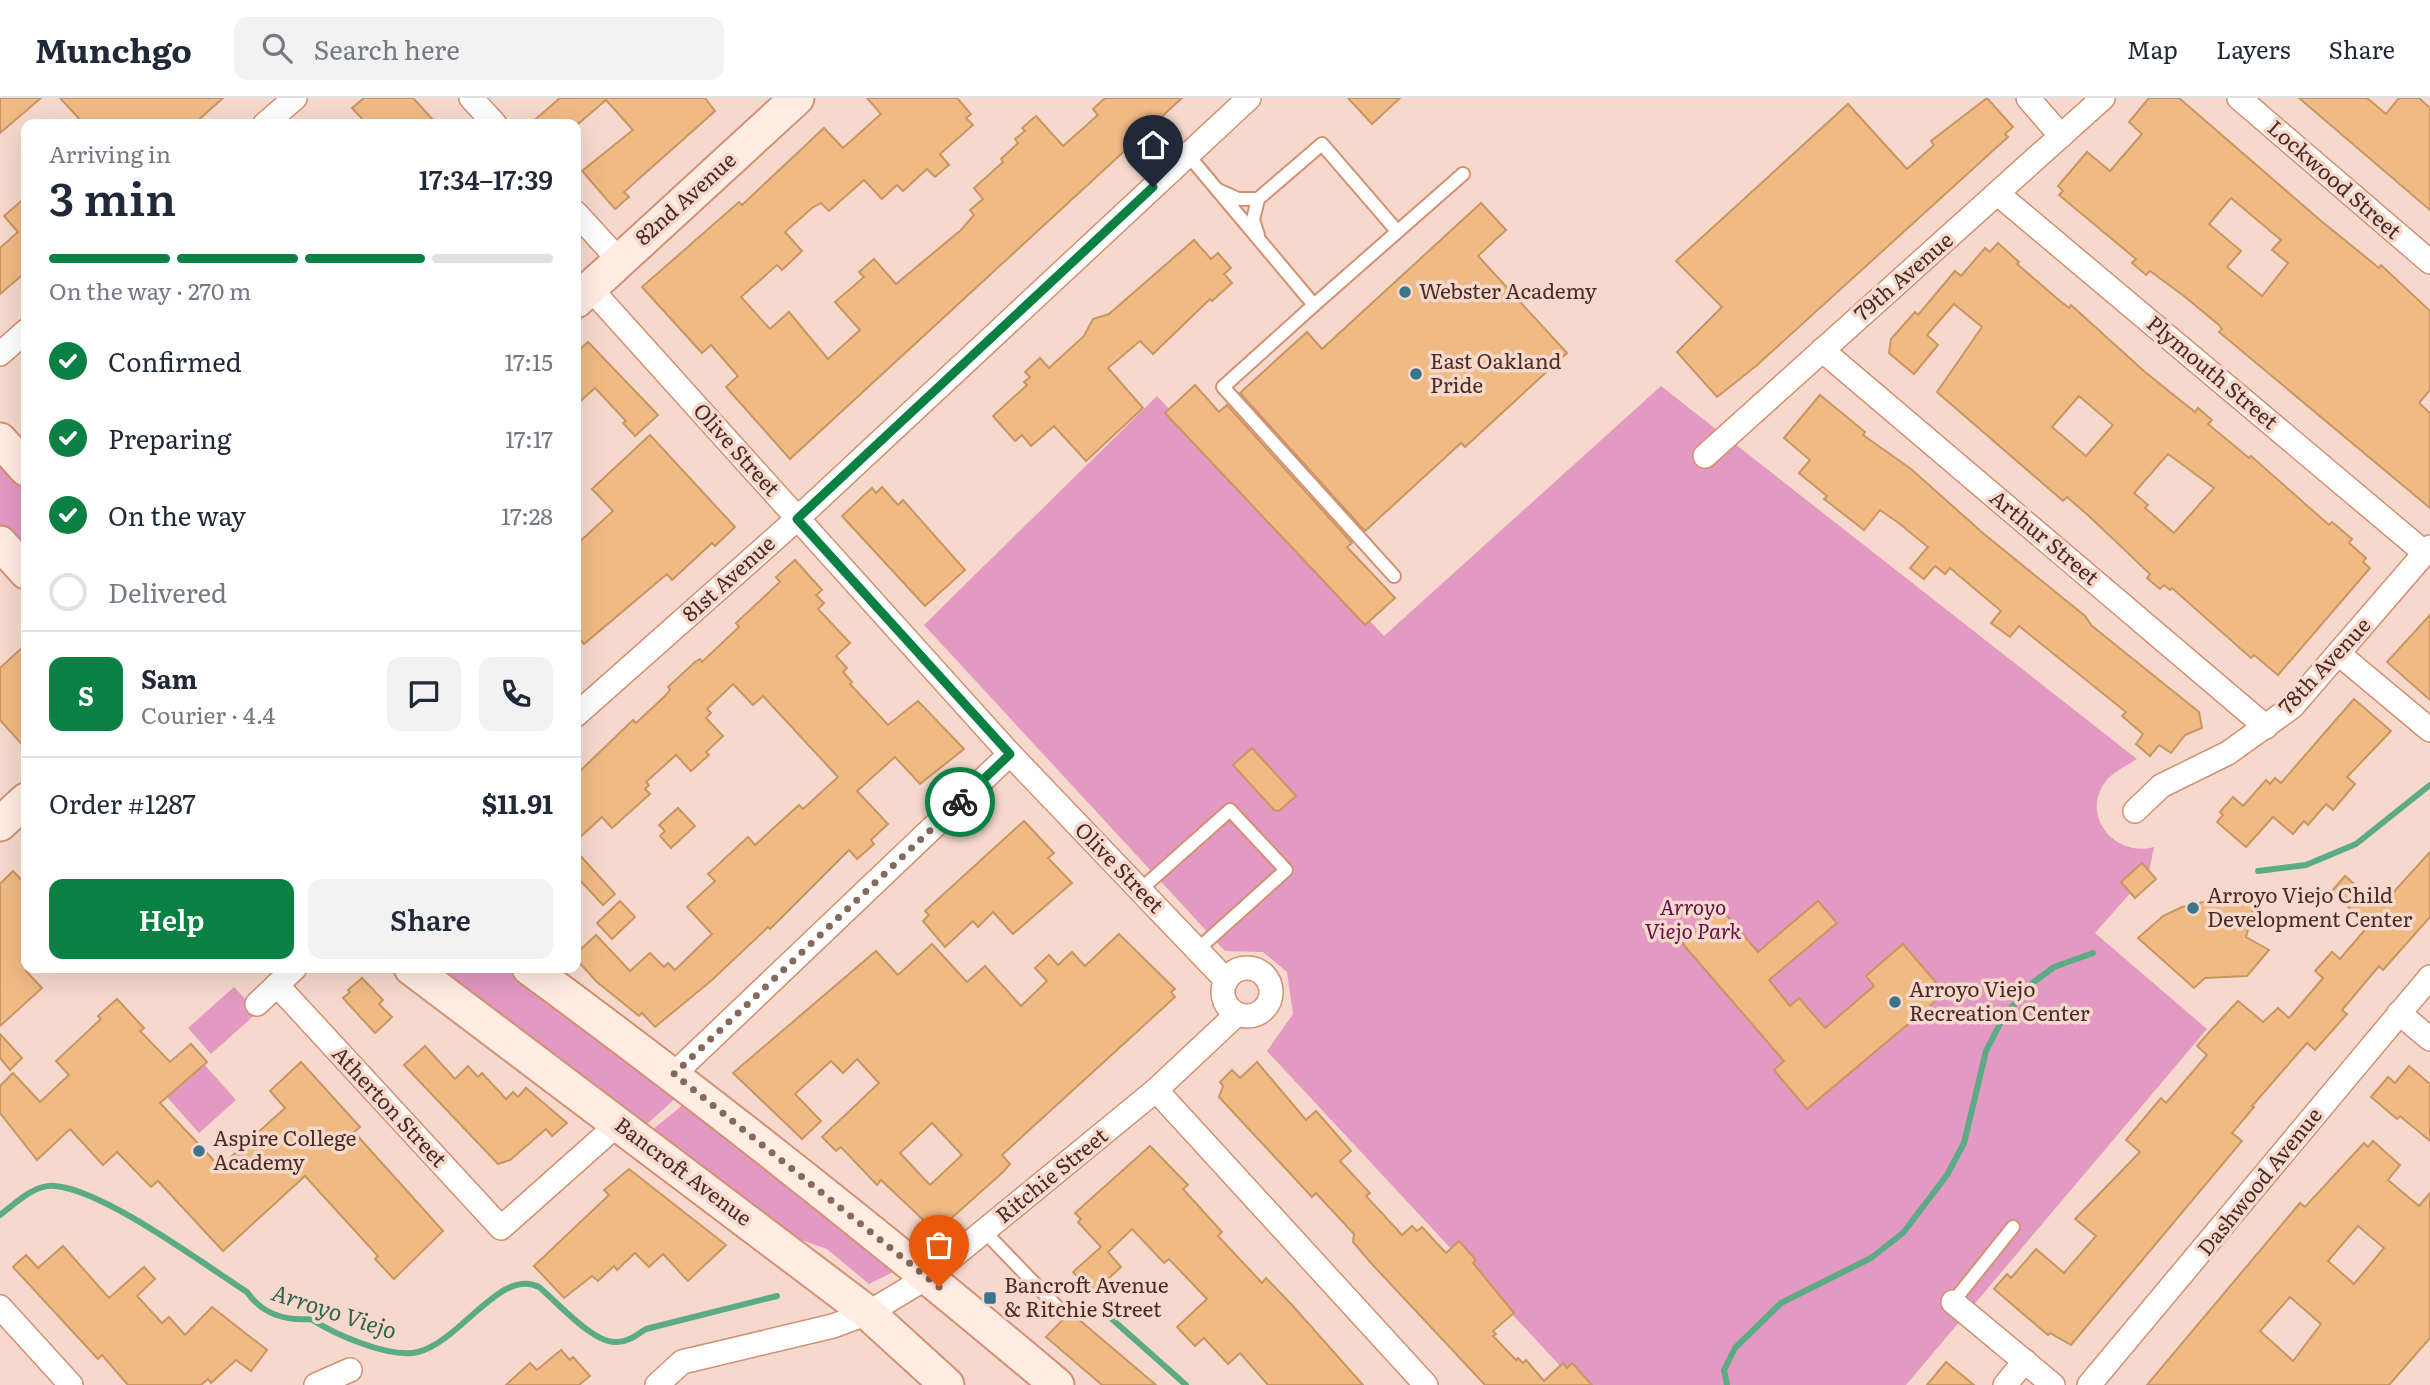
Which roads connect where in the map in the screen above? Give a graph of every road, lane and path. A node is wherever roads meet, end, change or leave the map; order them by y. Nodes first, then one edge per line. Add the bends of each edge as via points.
1 (295, 98) edge
2 (471, 98) edge
3 (797, 98) edge
4 (1249, 98) edge
5 (2028, 98) edge
6 (2103, 98) edge
7 (2239, 98) edge
8 (271, 119) edge
9 (490, 119) edge
10 (2061, 136) junction
11 (1188, 155) junction
12 (1463, 174) dead end
13 (1216, 189) junction
14 (1998, 194) junction
15 (1258, 199) junction
16 (581, 218) edge
17 (1397, 231) junction
18 (1270, 255) junction
19 (619, 260) junction
20 (2430, 262) edge
21 (583, 294) edge
22 (1314, 305) junction
23 (21, 335) edge
24 (1822, 350) junction
25 (0, 354) edge
26 (0, 440) edge
27 (1705, 456) dead end
28 (21, 463) edge
29 (797, 519) junction
30 (0, 542) edge
31 (2428, 550) edge
32 (21, 566) edge
33 (1394, 576) dead end
34 (2339, 654) junction
35 (581, 711) edge
36 (2266, 727) junction
37 (2430, 730) edge
38 (1010, 754) junction
39 (21, 805) edge
40 (2135, 811) dead end
41 (0, 824) edge
42 (1140, 890) junction
43 (1197, 950) junction
44 (290, 973) edge
45 (417, 973) edge
46 (536, 973) edge
47 (2430, 977) edge
48 (1226, 980) junction
49 (277, 985) junction
50 (257, 1004) dead end
51 (2399, 1013) junction
52 (1237, 1014) junction
53 (2430, 1038) edge
54 (674, 1074) junction
55 (1156, 1090) junction
56 (619, 1123) junction
57 (2013, 1227) dead end
58 (984, 1231) junction
59 (928, 1277) junction
60 (1953, 1302) joint
61 (0, 1307) edge
62 (1060, 1311) dead end
63 (868, 1313) junction
64 (2025, 1362) junction
65 (350, 1370) dead end
66 (71, 1385) edge
67 (316, 1385) edge
68 (657, 1385) edge
69 (947, 1385) edge
70 (1057, 1385) edge
71 (1426, 1385) edge
72 (2005, 1385) edge
73 (2053, 1385) edge
74 (2089, 1385) edge

1 - 8 street
2 - 9 street
3 - 19 main road, 82nd Avenue
4 - 11 street, 81st Avenue
5 - 10 street
6 - 10 street, 79th Avenue
7 - 20 street, Lockwood Street
10 - 14 street, 79th Avenue
11 - 13 lane
11 - 29 street, 81st Avenue
12 - 17 lane
13 - 15 lane via 1238,200
13 - 18 lane
14 - 24 street, 79th Avenue
14 - 31 street, Plymouth Street
15 - 17 lane via 1322,144
15 - 18 lane via 1255,230
16 - 19 street
17 - 22 lane
18 - 22 lane
19 - 21 main road, 82nd Avenue
21 - 29 street, Olive Street
22 - 33 lane via 1223,387
23 - 25 street
24 - 27 street, 79th Avenue
24 - 36 street, Arthur Street
26 - 28 main road
29 - 35 street, 81st Avenue
29 - 38 street, Olive Street
30 - 32 main road
31 - 34 street, 78th Avenue
34 - 36 street, 78th Avenue via 2292,706
34 - 37 street
36 - 40 street, 78th Avenue via 2228,753 2161,786
38 - 42 street, Olive Street
38 - 54 street
39 - 41 main road
42 - 43 street, Olive Street
42 - 43 lane via 1230,810 1286,870
43 - 48 street, Olive Street
44 - 49 street
45 - 56 main road, Bancroft Avenue
46 - 54 main road
47 - 51 street, Dashwood Avenue
48 - 52 street via 1225,1000
48 - 52 street via 1239,969 1252,968 1269,981 1272,994 1265,1008 1247,1016
49 - 50 street
49 - 56 street, Atherton Street via 501,1227
51 - 53 street
51 - 74 street, Dashwood Avenue
52 - 55 street, Ritchie Street
54 - 59 main road
55 - 58 street, Ritchie Street
55 - 71 street
56 - 63 main road, Bancroft Avenue
57 - 60 lane
58 - 59 street, Ritchie Street
58 - 62 lane
59 - 63 street, Ritchie Street
59 - 70 main road
60 - 64 street
61 - 66 street
63 - 68 street, Ritchie Street via 833,1326 682,1362
63 - 69 main road, Bancroft Avenue
64 - 72 street
64 - 73 street
65 - 67 street

